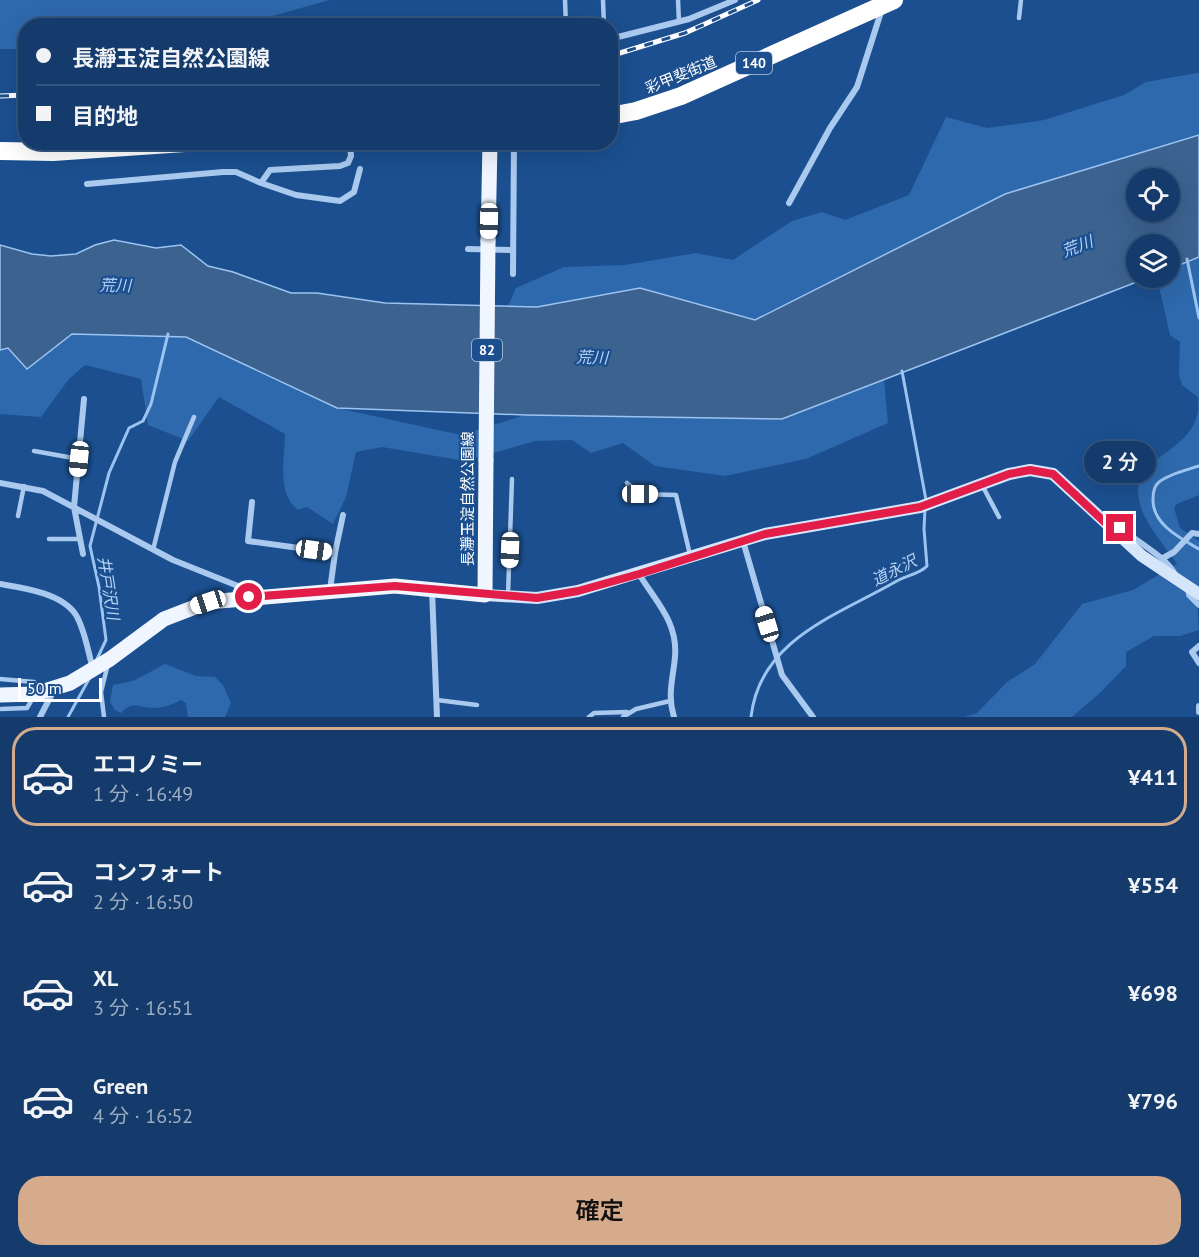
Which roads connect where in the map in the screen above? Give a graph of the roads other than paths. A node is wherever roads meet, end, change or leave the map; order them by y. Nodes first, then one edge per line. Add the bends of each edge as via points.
1 (565, 0) edge
2 (603, 0) edge
3 (678, 0) edge
4 (735, 0) edge
5 (1021, 0) edge
6 (887, 2) edge
7 (566, 18) edge
8 (604, 18) edge
9 (1019, 18) dead end
10 (679, 22) junction
11 (618, 37) edge
12 (618, 114) edge
13 (83, 150) edge
14 (351, 150) edge
15 (490, 150) edge
16 (514, 150) edge
17 (0, 151) edge
18 (360, 169) dead end
19 (261, 183) junction
20 (87, 184) dead end
21 (789, 203) dead end
22 (468, 249) dead end
23 (513, 250) junction
24 (513, 274) dead end
25 (84, 399) dead end
26 (194, 417) dead end
27 (34, 451) dead end
28 (79, 459) junction
29 (512, 478) dead end
30 (0, 483) edge
31 (627, 483) dead end
32 (982, 484) junction
33 (24, 486) junction
34 (252, 502) dead end
35 (74, 507) junction
36 (342, 515) dead end
37 (18, 516) dead end
38 (999, 518) dead end
39 (1111, 528) junction
40 (1199, 534) edge
41 (49, 539) dead end
42 (80, 539) junction
43 (743, 541) junction
44 (153, 550) junction
45 (335, 553) junction
46 (83, 554) dead end
47 (690, 558) junction
48 (1163, 558) junction
49 (639, 574) junction
50 (1174, 578) junction
51 (0, 584) edge
52 (1188, 587) junction
53 (432, 589) junction
54 (330, 591) junction
55 (1199, 594) edge
56 (485, 595) junction
57 (249, 597) junction
58 (508, 597) junction
59 (1199, 605) edge
60 (1199, 646) edge
61 (110, 659) junction
62 (1199, 663) edge
63 (93, 670) junction
64 (0, 679) edge
65 (43, 692) junction
66 (0, 695) edge
67 (437, 700) junction
68 (670, 701) junction
69 (477, 705) dead end
70 (1199, 706) edge
71 (1, 709) edge
72 (627, 712) junction
73 (1199, 712) edge
74 (40, 717) edge
75 (104, 717) edge
76 (437, 717) edge
77 (589, 717) edge
78 (623, 717) edge
79 (674, 717) edge
80 (813, 717) edge

1 - 7 lane
2 - 8 lane
3 - 10 lane
4 - 10 street
5 - 9 lane
6 - 12 highway, 彩甲斐街道 / 140 via 681,96
6 - 21 street via 858,87 830,128
10 - 11 street
13 - 17 highway
14 - 19 street via 348,163 340,166 270,170
15 - 56 main road, 長瀞玉淀自然公園線 / 82, bridge
16 - 23 street
18 - 19 street via 354,192 340,201 296,195
19 - 20 street via 236,172 223,172
22 - 23 street
23 - 24 street
25 - 28 street
26 - 44 lane via 175,462
27 - 28 lane
28 - 35 street
29 - 58 lane
30 - 33 street
31 - 47 lane via 640,494 676,495
32 - 38 lane
32 - 39 street via 1030,470 1053,474
32 - 43 street via 920,507
33 - 35 street
33 - 37 lane
34 - 45 street via 248,541
35 - 42 street
35 - 44 street
36 - 45 street
39 - 48 street via 1120,528
39 - 50 street
40 - 48 street via 1192,533
41 - 42 lane
42 - 46 street
43 - 47 street
43 - 80 street via 782,675
44 - 57 street via 238,586
45 - 54 street
47 - 49 street
48 - 50 street via 1175,573
49 - 58 street via 578,591 537,598
49 - 68 street via 671,624 675,657
50 - 52 street
51 - 63 street via 38,592 71,609
52 - 55 street
52 - 59 street via 1189,595
53 - 54 main road via 395,586
53 - 56 main road
53 - 67 street
54 - 57 main road
56 - 58 street
57 - 61 main road via 208,602 164,619
60 - 62 street via 1192,652
61 - 63 main road
61 - 75 lane via 101,692
63 - 65 main road
64 - 65 lane via 28,680
65 - 66 main road
65 - 71 lane via 27,708
65 - 74 street
67 - 69 lane
67 - 76 street
68 - 72 lane
68 - 79 street
70 - 73 street
72 - 77 lane via 600,712
72 - 78 lane

